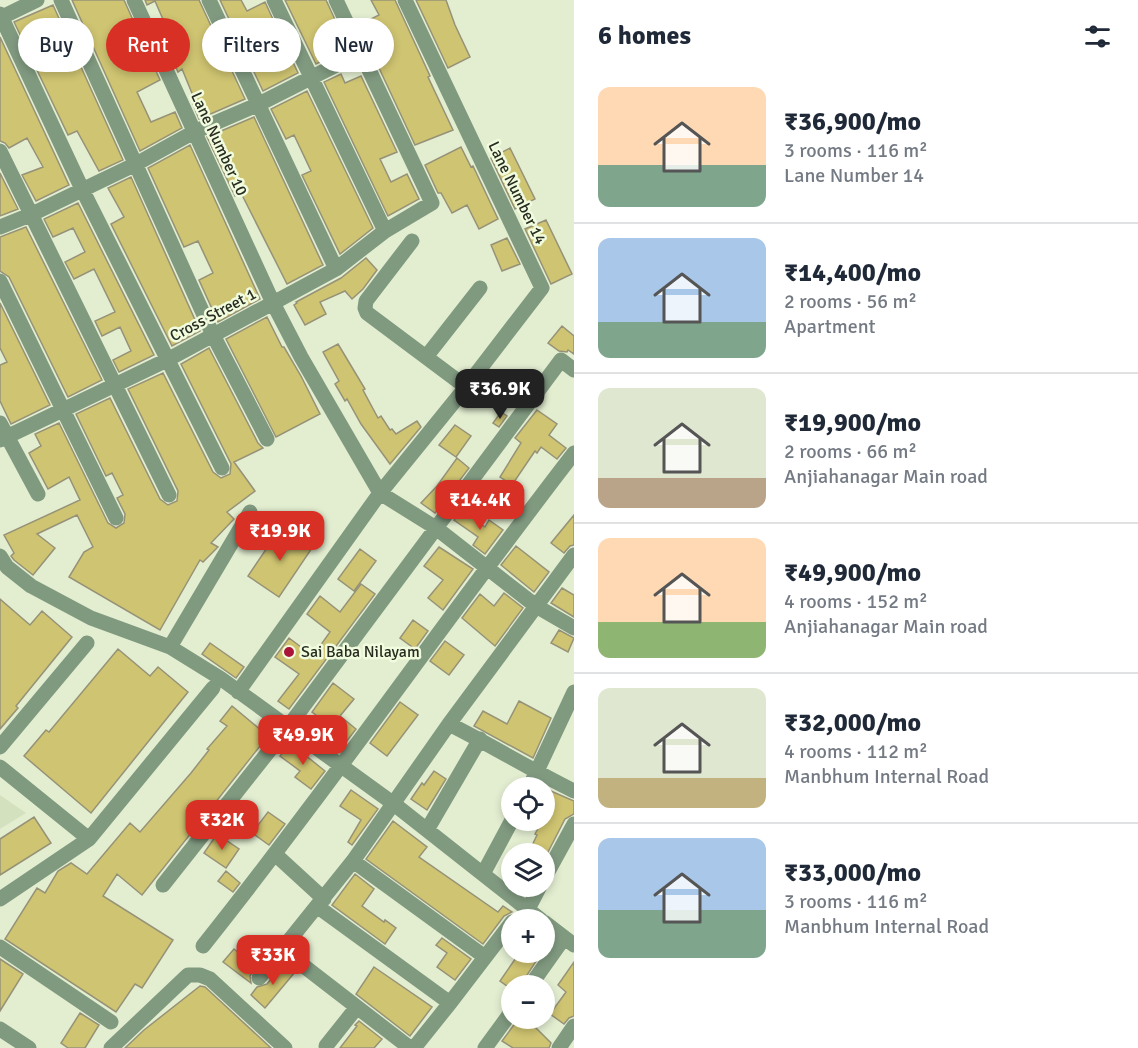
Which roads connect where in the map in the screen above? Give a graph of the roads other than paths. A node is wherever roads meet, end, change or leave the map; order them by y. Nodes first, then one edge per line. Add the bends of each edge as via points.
1 (37, 0) edge
2 (61, 0) edge
3 (134, 0) edge
4 (209, 0) edge
5 (274, 0) edge
6 (336, 0) edge
7 (405, 0) edge
8 (0, 16) edge
9 (345, 18) edge
10 (320, 72) edge
11 (371, 72) edge
12 (310, 77) junction
13 (257, 105) junction
14 (194, 132) junction
15 (0, 151) edge
16 (136, 164) junction
17 (82, 189) junction
18 (30, 215) junction
19 (0, 227) edge
20 (385, 231) junction
21 (412, 241) dead end
22 (336, 269) junction
23 (0, 281) edge
24 (480, 288) dead end
25 (273, 303) junction
26 (213, 335) junction
27 (426, 357) junction
28 (167, 360) junction
29 (574, 370) edge
30 (114, 385) junction
31 (466, 387) junction
32 (63, 410) junction
33 (2, 433) edge
34 (267, 439) dead end
35 (574, 453) edge
36 (222, 468) dead end
37 (380, 493) junction
38 (38, 494) dead end
39 (169, 495) dead end
40 (250, 512) dead end
41 (116, 518) dead end
42 (436, 528) junction
43 (574, 555) edge
44 (0, 556) edge
45 (486, 567) junction
46 (536, 606) junction
47 (574, 628) edge
48 (87, 643) dead end
49 (170, 647) junction
50 (213, 688) dead end
51 (238, 692) junction
52 (574, 692) edge
53 (449, 724) junction
54 (288, 727) junction
55 (480, 739) junction
56 (0, 747) edge
57 (342, 766) junction
58 (0, 767) edge
59 (536, 773) junction
60 (534, 777) edge
61 (574, 791) edge
62 (394, 804) junction
63 (574, 824) edge
64 (427, 830) junction
65 (506, 831) edge
66 (89, 838) junction
67 (276, 855) junction
68 (555, 859) edge
69 (353, 861) junction
70 (483, 874) junction
71 (164, 885) dead end
72 (533, 897) edge
73 (0, 899) edge
74 (321, 903) junction
75 (526, 907) junction
76 (528, 909) edge
77 (555, 931) edge
78 (501, 936) edge
79 (569, 942) edge
80 (203, 946) dead end
81 (0, 947) edge
82 (283, 950) junction
83 (485, 957) junction
84 (540, 975) edge
85 (259, 978) dead end
86 (450, 1003) junction
87 (357, 1007) junction
88 (111, 1022) dead end
89 (501, 1026) edge
90 (0, 1029) edge
91 (326, 1046) dead end
92 (29, 1048) edge
93 (111, 1048) edge
94 (285, 1048) edge
95 (412, 1048) edge
96 (485, 1048) edge

1 - 8 street
2 - 16 street
3 - 14 street, Lane Number 10
4 - 13 street
5 - 12 street
6 - 9 street
7 - 31 street, Lane Number 14 via 542,288
8 - 17 street
10 - 12 street
11 - 20 street, Cross Street 1 via 432,203
12 - 13 street
12 - 20 street
13 - 14 street
13 - 22 street
14 - 16 street
14 - 25 street, Lane Number 10
15 - 18 street
16 - 17 street
16 - 26 street
17 - 18 street
17 - 28 street
18 - 19 street
18 - 30 street
20 - 22 street, Cross Street 1
21 - 27 street via 366,301 365,308
22 - 25 street, Cross Street 1
23 - 32 street
24 - 27 street
25 - 26 street, Cross Street 1
25 - 37 street, Lane Number 10
26 - 28 street, Cross Street 1
26 - 34 street
27 - 31 street
28 - 30 street, Cross Street 1
28 - 36 street
29 - 42 street via 561,360
30 - 32 street, Cross Street 1
30 - 39 street
31 - 37 street
32 - 33 street, Cross Street 1
32 - 41 street
33 - 38 street
35 - 45 street
37 - 42 street
37 - 51 street
40 - 49 street
42 - 45 street
42 - 54 street
43 - 46 street
44 - 49 street via 6,567 41,591 91,618
45 - 46 street
45 - 57 street
46 - 47 street
46 - 53 street
48 - 56 street
49 - 51 street
50 - 66 street
51 - 54 street
52 - 59 street
53 - 55 street
53 - 62 street
54 - 57 street
54 - 71 street
55 - 59 street
55 - 64 street
57 - 62 street
57 - 67 street
58 - 66 street
59 - 60 street
59 - 61 street
62 - 64 street
62 - 69 street
63 - 68 street
64 - 70 street
65 - 70 street
66 - 73 street
67 - 74 street
67 - 80 street
69 - 74 street
69 - 83 street
70 - 75 street
72 - 75 street
74 - 82 street
74 - 86 street
75 - 76 street
77 - 79 street
78 - 83 street
79 - 84 street
81 - 88 street
82 - 85 street
82 - 87 street
83 - 86 street
86 - 95 street
87 - 91 street
87 - 95 street
89 - 96 street
90 - 92 street
93 - 94 street via 188,975 210,979

